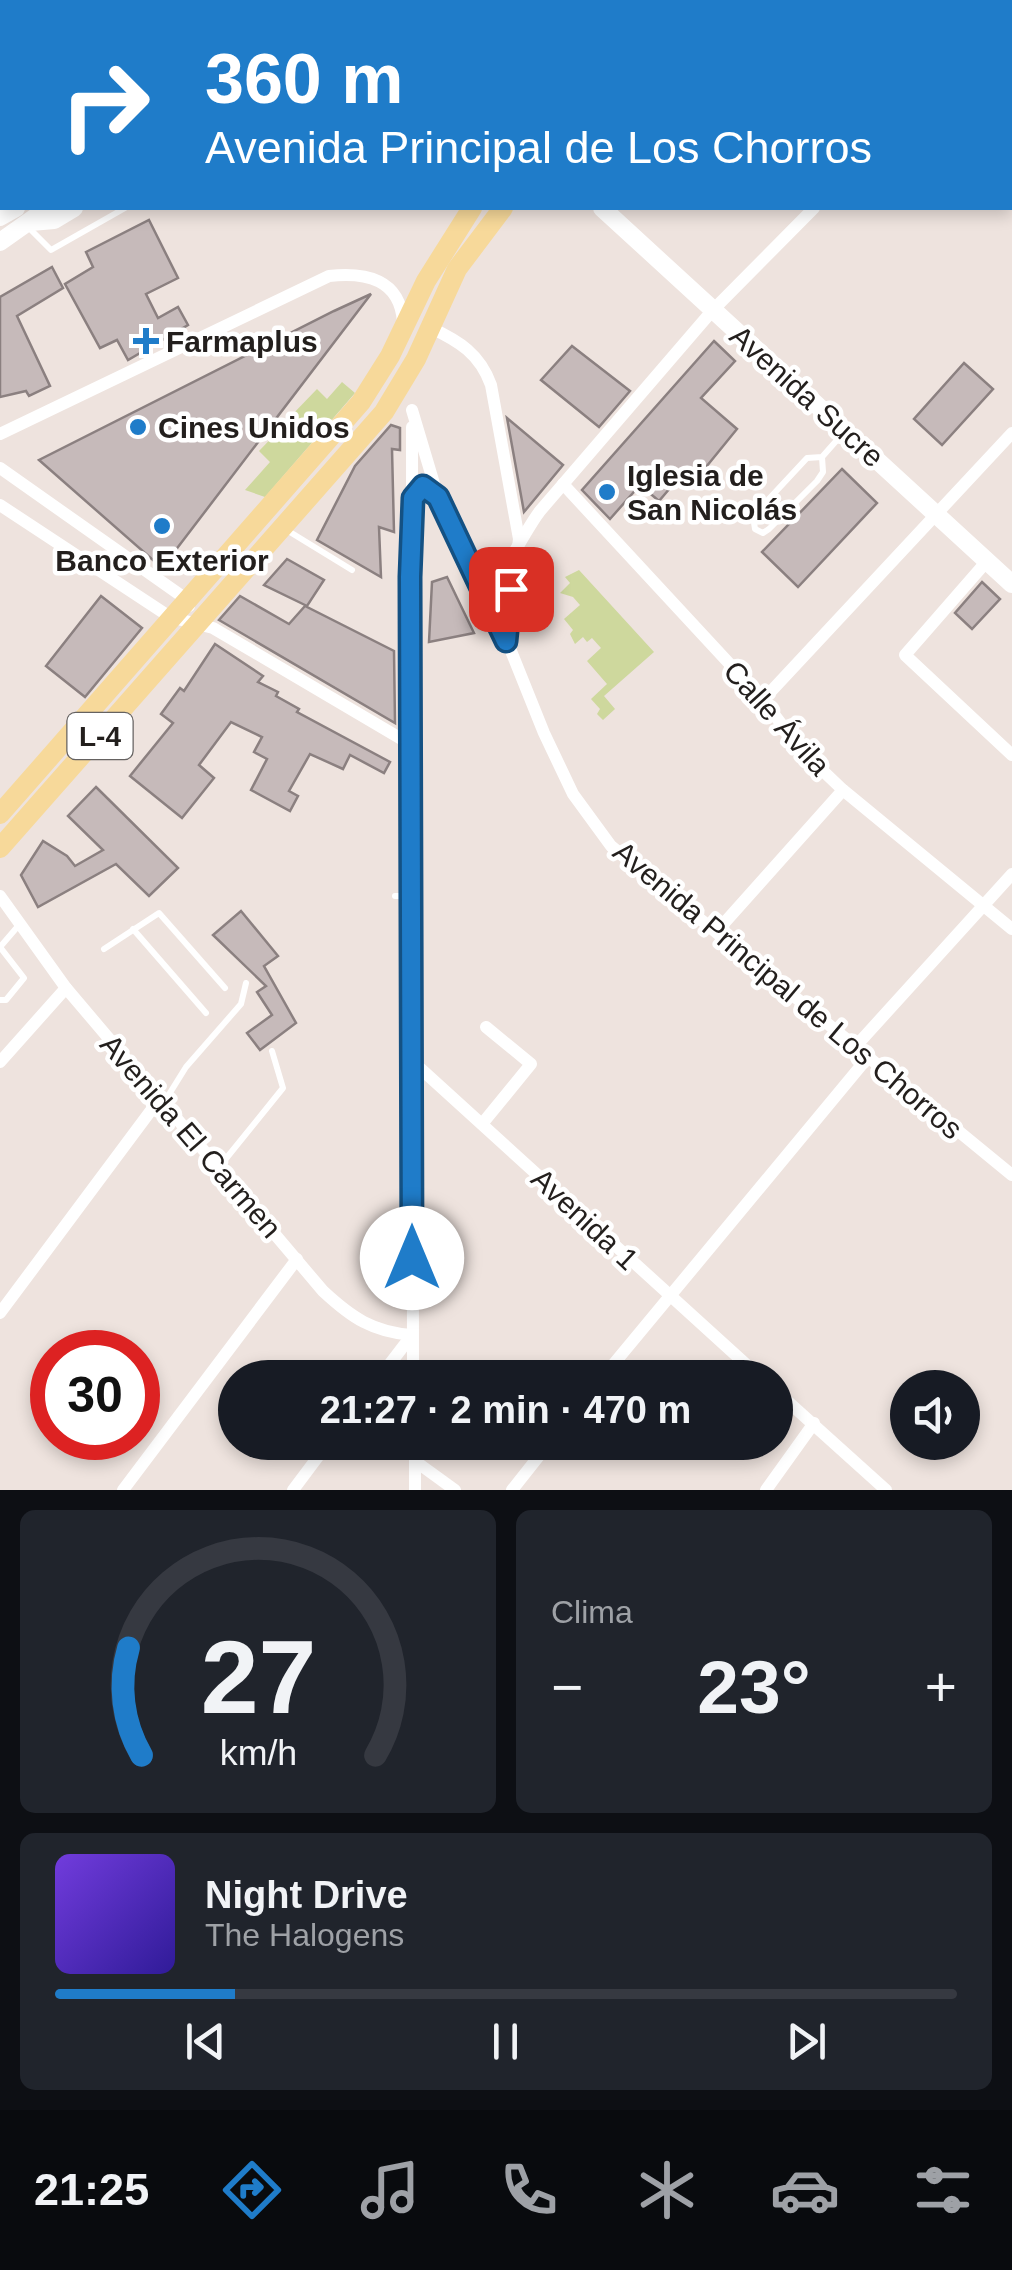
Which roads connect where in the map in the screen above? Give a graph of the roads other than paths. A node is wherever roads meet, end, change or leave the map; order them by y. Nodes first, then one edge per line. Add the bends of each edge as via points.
1 (46, 210) edge
2 (71, 210) edge
3 (121, 210) edge
4 (471, 210) edge
5 (502, 210) edge
6 (604, 210) edge
7 (812, 210) edge
8 (29, 224) junction
9 (0, 242) edge
10 (712, 312) junction
11 (430, 328) junction
12 (404, 329) junction
13 (368, 392) junction
14 (403, 404) junction
15 (846, 430) junction
16 (1012, 433) edge
17 (0, 434) edge
18 (822, 457) junction
19 (428, 463) junction
20 (0, 468) edge
21 (412, 469) junction
22 (563, 484) junction
23 (438, 497) junction
24 (413, 498) junction
25 (0, 505) edge
26 (938, 512) junction
27 (282, 526) junction
28 (519, 538) junction
29 (987, 560) junction
30 (352, 570) dead end
31 (476, 576) junction
32 (1012, 584) edge
33 (186, 599) junction
34 (170, 617) junction
35 (197, 621) junction
36 (506, 641) junction
37 (763, 700) junction
38 (410, 744) junction
39 (1012, 755) edge
40 (843, 790) junction
41 (0, 814) edge
42 (0, 848) edge
43 (1012, 874) edge
44 (0, 896) edge
45 (395, 896) dead end
46 (410, 896) junction
47 (983, 906) junction
48 (20, 924) junction
49 (133, 929) junction
50 (1012, 929) edge
51 (718, 930) junction
52 (0, 947) edge
53 (104, 949) dead end
54 (246, 983) dead end
55 (66, 988) junction
56 (226, 988) dead end
57 (0, 1000) edge
58 (206, 1013) dead end
59 (486, 1028) dead end
60 (856, 1046) junction
61 (272, 1051) dead end
62 (869, 1056) junction
63 (410, 1058) junction
64 (0, 1062) edge
65 (160, 1103) junction
66 (482, 1124) junction
67 (218, 1169) junction
68 (1012, 1175) edge
69 (297, 1259) junction
70 (668, 1296) junction
71 (0, 1312) edge
72 (412, 1334) junction
73 (392, 1360) edge
74 (413, 1360) edge
75 (616, 1360) edge
76 (741, 1360) edge
77 (793, 1405) edge
78 (814, 1423) junction
79 (316, 1460) edge
80 (536, 1460) edge
81 (415, 1461) joint
82 (123, 1490) edge
83 (293, 1490) edge
84 (415, 1490) edge
85 (456, 1490) edge
86 (512, 1490) edge
87 (766, 1490) edge
88 (886, 1490) edge

1 - 8 main road
2 - 8 main road
3 - 8 lane via 51,250
4 - 12 main road, L-4 via 431,265
5 - 11 main road, L-4 via 458,269
6 - 10 main road, Avenida Sucre
7 - 10 street
8 - 9 main road
10 - 15 main road, Avenida Sucre
10 - 22 street
11 - 14 main road, L-4
11 - 28 street via 468,348 485,369
12 - 13 main road, L-4
12 - 17 street via 398,296 388,286 365,276 329,276
13 - 14 street
13 - 33 main road, L-4
14 - 19 street, Avenida Principal de Los Chorros
14 - 21 street
14 - 27 main road, L-4
15 - 18 lane
15 - 26 main road, Avenida Sucre
16 - 26 street
18 - 18 lane via 807,458 752,516 754,529 763,533 818,480
19 - 21 street
19 - 23 street, Avenida Principal de Los Chorros
20 - 33 street
21 - 24 street
22 - 28 street
22 - 37 street, Calle Ávila
23 - 24 street via 423,486
23 - 31 street, Avenida Principal de Los Chorros
24 - 38 street
25 - 34 street
26 - 29 main road, Avenida Sucre
26 - 37 street
27 - 30 lane
27 - 35 main road, L-4
28 - 31 street via 499,575
28 - 36 street
29 - 32 main road, Avenida Sucre
29 - 39 street via 905,655
31 - 36 street, Avenida Principal de Los Chorros
33 - 34 main road, L-4
33 - 35 street
34 - 35 street
34 - 41 main road, L-4
35 - 38 street
35 - 42 main road, L-4
36 - 51 street, Avenida Principal de Los Chorros via 591,823
37 - 40 street, Calle Ávila
38 - 46 street
40 - 47 street, Calle Ávila
40 - 51 street
43 - 47 street
44 - 48 street, Avenida El Carmen
45 - 46 lane
46 - 63 street
47 - 50 street, Calle Ávila
47 - 60 street
48 - 52 lane
48 - 55 street, Avenida El Carmen
49 - 53 lane
49 - 56 lane via 162,914
49 - 58 lane
51 - 60 street, Avenida Principal de Los Chorros
52 - 57 lane via 24,978
54 - 65 lane via 241,1004
55 - 64 street
55 - 65 street, Avenida El Carmen
59 - 66 street via 531,1064
60 - 62 street, Avenida Principal de Los Chorros
61 - 67 lane via 283,1088
62 - 68 street, Avenida Principal de Los Chorros
62 - 70 street
63 - 66 street, Avenida 1
63 - 72 street
65 - 67 street, Avenida El Carmen
65 - 71 street
66 - 70 street, Avenida 1
67 - 69 street, Avenida El Carmen
69 - 72 street, Avenida El Carmen via 348,1314 383,1333
69 - 82 street
70 - 75 street
70 - 76 street, Avenida 1
72 - 73 street
72 - 74 street
77 - 78 street
78 - 87 street
78 - 88 street
79 - 83 street
80 - 86 street
81 - 84 street
81 - 85 street

